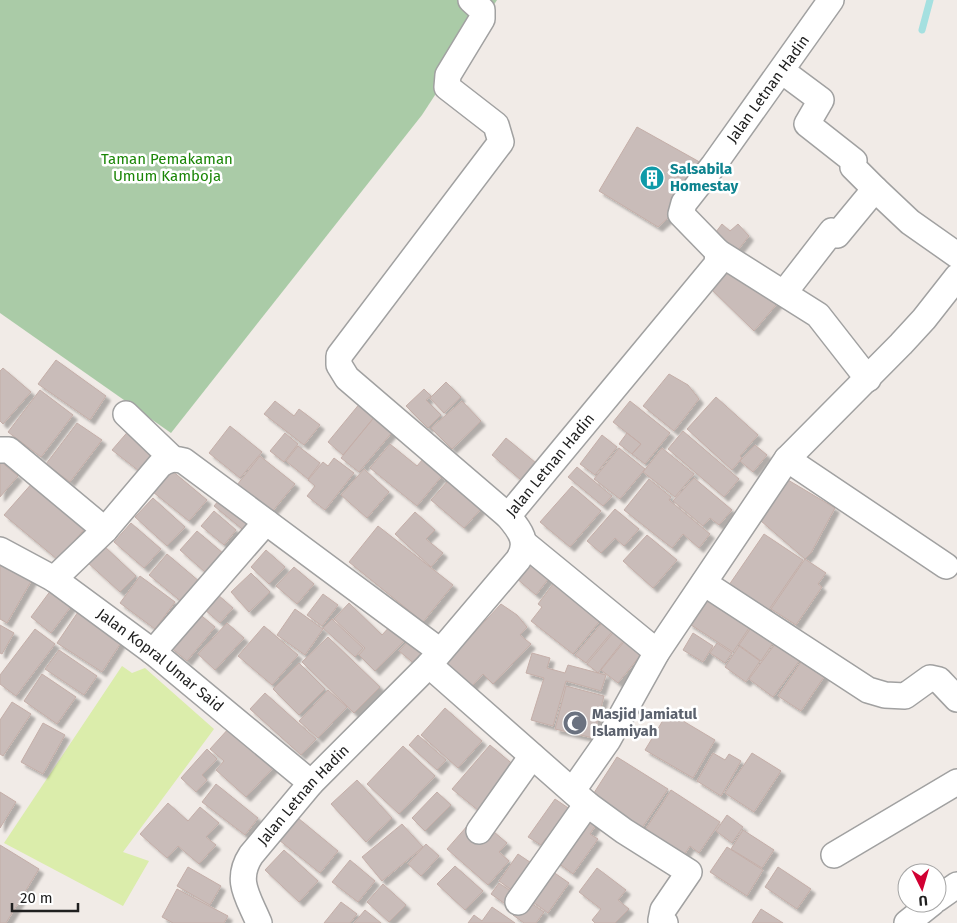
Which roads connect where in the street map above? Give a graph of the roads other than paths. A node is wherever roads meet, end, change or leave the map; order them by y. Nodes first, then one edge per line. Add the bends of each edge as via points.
1 (471, 0) edge
2 (831, 0) edge
3 (782, 71) junction
4 (875, 190) junction
5 (718, 252) junction
6 (957, 255) edge
7 (957, 277) edge
8 (784, 293) junction
9 (868, 378) junction
10 (126, 414) dead end
11 (0, 450) edge
12 (787, 458) junction
13 (173, 459) junction
14 (508, 516) junction
15 (266, 522) junction
16 (105, 530) junction
17 (524, 543) junction
18 (0, 550) edge
19 (946, 566) dead end
20 (54, 579) junction
21 (704, 583) junction
22 (153, 652) junction
23 (657, 652) junction
24 (434, 658) junction
25 (957, 699) edge
26 (532, 756) junction
27 (957, 782) edge
28 (311, 783) junction
29 (580, 797) junction
30 (479, 831) dead end
31 (834, 855) dead end
32 (518, 902) dead end
33 (920, 913) edge
34 (259, 923) edge
35 (665, 923) edge
36 (908, 923) edge

1 - 14 street via 482,10 482,19 448,75 447,87 496,125 501,142 338,361 347,378
2 - 3 street, Jalan Letnan Hadin
3 - 4 street via 821,100 807,124 854,161 853,167
3 - 5 street, Jalan Letnan Hadin via 681,208 684,218
4 - 6 street via 910,222
4 - 8 street via 837,235 832,231
5 - 8 street
5 - 14 street, Jalan Letnan Hadin via 717,264
7 - 9 street via 924,319
8 - 9 street via 818,315
9 - 12 street
10 - 13 street
11 - 16 street via 9,450
12 - 19 street
12 - 21 street
13 - 15 street via 184,461
13 - 16 street via 160,465
14 - 17 street, Jalan Letnan Hadin via 520,530
15 - 22 street
15 - 24 street
16 - 20 street
17 - 23 street
17 - 24 street, Jalan Letnan Hadin via 518,560
18 - 20 street, Jalan Kopral Umar Said
20 - 22 street, Jalan Kopral Umar Said
21 - 23 street
21 - 25 street via 868,690 905,696 930,678 939,680
22 - 28 street, Jalan Kopral Umar Said
23 - 29 street
24 - 26 street
24 - 28 street, Jalan Letnan Hadin
26 - 29 street
26 - 30 street
27 - 31 street
28 - 34 street, Jalan Letnan Hadin via 243,867 241,880
29 - 32 street
29 - 35 street via 624,831 689,872 663,910 661,920
33 - 36 street

